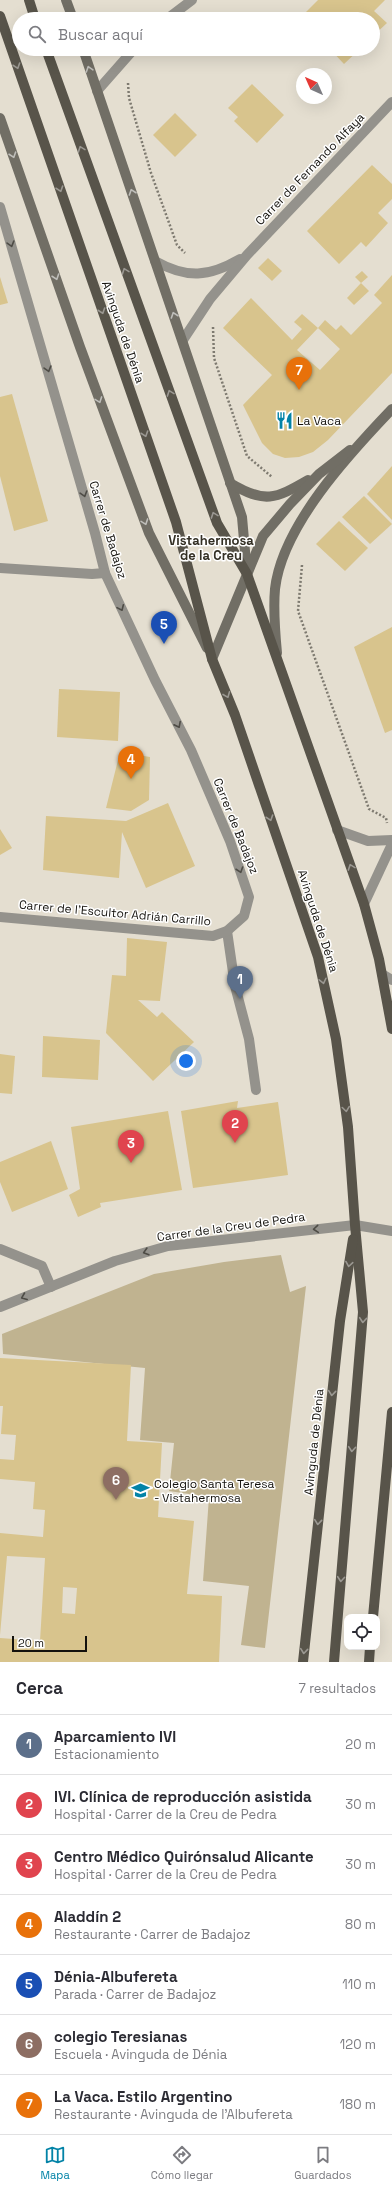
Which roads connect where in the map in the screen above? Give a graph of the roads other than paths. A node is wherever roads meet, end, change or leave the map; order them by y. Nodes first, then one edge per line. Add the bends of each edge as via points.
1 (29, 0) edge
2 (66, 0) edge
3 (192, 0) edge
4 (33, 12) edge
5 (71, 12) edge
6 (176, 12) edge
7 (0, 16) edge
8 (12, 50) edge
9 (14, 56) edge
10 (49, 56) edge
11 (85, 56) edge
12 (127, 56) edge
13 (96, 91) junction
14 (392, 102) edge
15 (0, 118) edge
16 (0, 207) edge
17 (246, 255) junction
18 (155, 261) junction
19 (183, 340) junction
20 (392, 409) edge
21 (360, 442) junction
22 (318, 474) junction
23 (230, 483) junction
24 (0, 568) edge
25 (105, 573) junction
26 (247, 574) junction
27 (278, 657) junction
28 (212, 659) junction
29 (337, 830) junction
30 (392, 840) edge
31 (392, 844) edge
32 (364, 904) junction
33 (0, 917) edge
34 (227, 931) junction
35 (382, 974) junction
36 (392, 980) edge
37 (392, 1029) edge
38 (256, 1090) dead end
39 (355, 1225) junction
40 (392, 1231) edge
41 (0, 1249) edge
42 (51, 1287) junction
43 (0, 1307) edge
44 (392, 1412) edge
45 (373, 1614) edge
46 (370, 1650) edge
47 (303, 1662) edge
48 (334, 1662) edge
49 (368, 1662) edge

1 - 4 main road
2 - 5 main road
3 - 6 street
7 -> 8 main road, Avinguda de Dénia
9 -> 28 main road, Avinguda de Dénia via 176,522
26 -> 10 main road, Avinguda de Dénia via 217,523
13 -> 11 main road, Avinguda de Dénia
12 - 13 street
18 -> 13 main road, Avinguda de Dénia
14 - 17 street, Carrer de Fernando Alfaya
15 -> 28 main road, Avinguda de Dénia via 80,347 149,533
16 -> 25 street, Carrer de Badajoz
17 - 18 street, Carrer de Fernando Alfaya via 223,269 201,275 172,271
17 - 19 street, Carrer de Fernando Alfaya via 210,299
19 -> 18 main road, Avinguda de Dénia
19 - 23 main road, Avinguda de Dénia
20 - 21 main road
21 - 22 main road
21 - 27 main road via 301,520 284,555 275,588 274,627
22 - 23 main road via 283,494 267,498 248,493
22 - 26 main road via 263,536
23 - 26 main road, Avinguda de Dénia via 242,517
24 - 25 street
25 -> 34 street, Carrer de Badajoz via 151,673 191,750 230,841 249,897 244,916
26 - 27 main road, Avinguda de Dénia
26 - 28 main road
27 - 29 main road, Avinguda de Dénia
28 -> 39 main road, Avinguda de Dénia via 235,715 318,957 337,1047 348,1127
29 - 30 street via 368,841
32 -> 29 main road, Avinguda de Dénia
31 - 32 street
32 - 35 main road, Avinguda de Dénia
33 - 34 street, Carrer de l'Escultor Adrián Carrillo via 213,936
34 - 38 street via 235,986 249,1039
35 - 36 street
35 - 37 main road, Avinguda de Dénia
39 - 40 street, Carrer de la Creu de Pedra
39 -> 42 street, Carrer de la Creu de Pedra via 168,1246 115,1261
39 -> 47 main road, Avinguda de Dénia via 340,1321
39 -> 48 main road, Avinguda de Dénia via 364,1312
41 - 42 street via 42,1266
42 -> 43 street, Carrer de la Creu de Pedra
44 - 45 main road
46 - 49 main road

